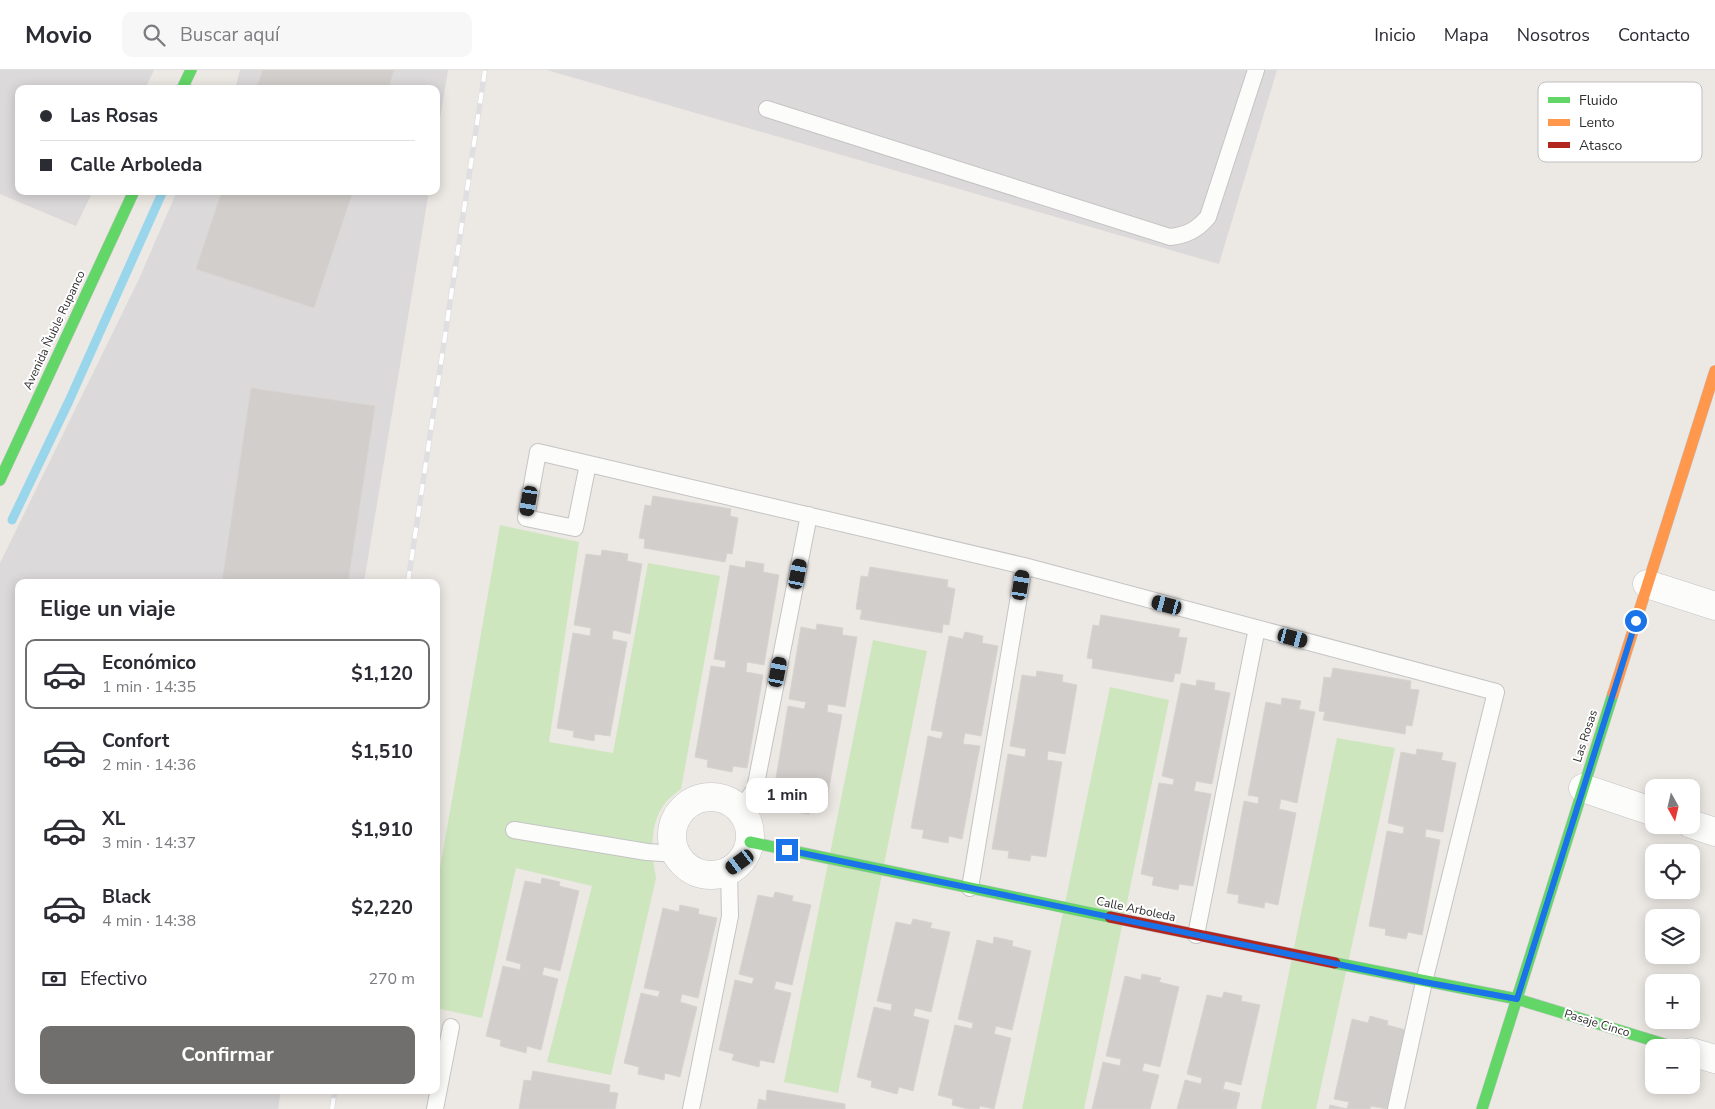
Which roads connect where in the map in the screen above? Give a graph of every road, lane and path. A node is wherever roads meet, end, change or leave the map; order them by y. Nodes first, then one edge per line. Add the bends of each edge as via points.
1 (191, 70) edge
2 (1256, 70) edge
3 (184, 85) edge
4 (767, 109) dead end
5 (132, 195) edge
6 (1714, 379) edge
7 (588, 464) junction
8 (0, 480) edge
9 (809, 515) junction
10 (1024, 566) junction
11 (1647, 584) junction
12 (1715, 606) edge
13 (1256, 628) junction
14 (1583, 788) junction
15 (1645, 809) edge
16 (740, 810) junction
17 (1700, 827) edge
18 (514, 830) dead end
19 (1715, 832) edge
20 (750, 842) junction
21 (676, 854) junction
22 (729, 871) junction
23 (970, 888) junction
24 (1196, 935) junction
25 (1424, 982) junction
26 (1517, 999) junction
27 (451, 1027) dead end
28 (1648, 1039) edge
29 (1700, 1055) edge
30 (1715, 1059) edge
31 (440, 1083) edge
32 (438, 1094) edge
33 (435, 1109) edge
34 (691, 1109) edge
35 (1396, 1109) edge
36 (1482, 1109) edge

1 - 3 street
2 - 4 lane via 1208,217 1192,232 1170,237
5 - 8 street, Avenida Ñuble Rupanco
6 - 11 street, Las Rosas
7 - 7 lane via 538,452 526,518 575,528
7 - 9 lane
9 - 10 lane
9 - 16 lane via 755,789
10 - 13 lane
10 - 23 lane
11 - 12 street
11 - 14 street, Las Rosas
13 - 24 lane
13 - 25 lane via 1496,692
14 - 15 street
14 - 26 street, Las Rosas
16 - 20 street via 750,829
16 - 21 street via 717,796 688,804 674,823 672,837
17 - 19 street
18 - 21 lane
20 - 22 street via 740,862
20 - 23 street, Calle Arboleda
21 - 22 street via 684,864 702,874
22 - 34 lane via 730,916
23 - 24 street, Calle Arboleda
24 - 25 street, Calle Arboleda
25 - 26 street, Calle Arboleda
25 - 35 lane
26 - 28 street, Pasaje Cinco
26 - 36 street, Las Rosas
27 - 31 lane
29 - 30 street
32 - 33 lane

